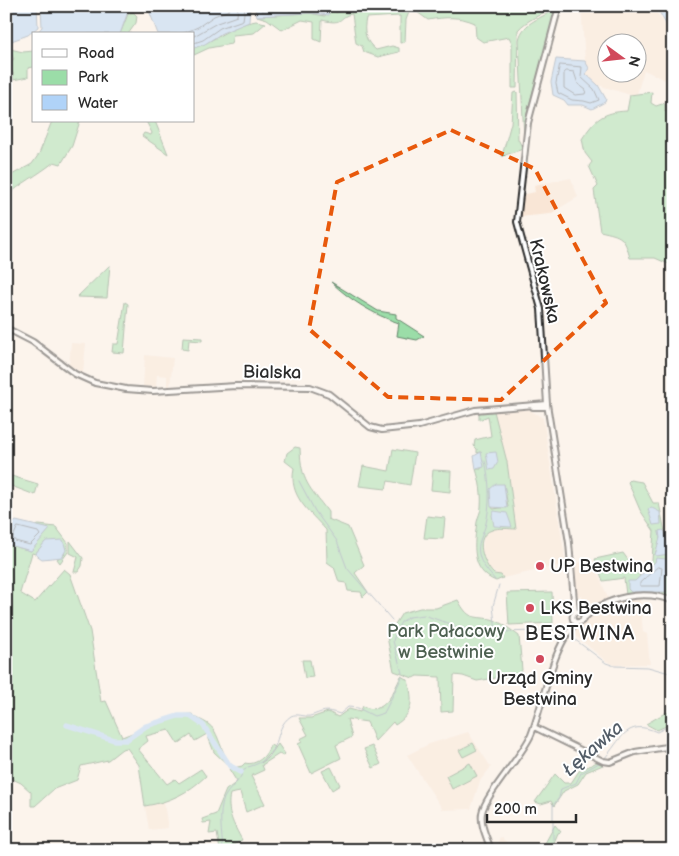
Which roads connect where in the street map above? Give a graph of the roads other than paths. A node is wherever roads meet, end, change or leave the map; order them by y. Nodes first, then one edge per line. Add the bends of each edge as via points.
1 (559, 6) edge
2 (6, 328) edge
3 (545, 404) junction
4 (574, 596) junction
5 (673, 601) edge
6 (595, 610) junction
7 (575, 612) junction
8 (581, 612) junction
9 (573, 618) junction
10 (583, 619) junction
11 (578, 622) junction
12 (568, 633) junction
13 (534, 728) junction
14 (673, 746) edge
15 (491, 850) edge

1 - 3 street, Krakowska via 530,112 517,222 540,309
2 - 3 street, Bialska via 22,335 81,378 126,389 310,386 329,394 368,425 382,430 419,426 475,410
3 - 4 street, Krakowska via 569,543
4 - 7 street, Krakowska
4 - 8 street, Krakowska
5 - 6 street via 621,598
6 - 8 street
6 - 10 street
7 - 8 street
7 - 9 street
8 - 10 street
9 - 11 street
9 - 12 street
10 - 11 street
11 - 12 street
12 - 13 street via 555,661
13 - 14 street via 602,761 610,762 635,752
13 - 15 street via 482,812 484,832

